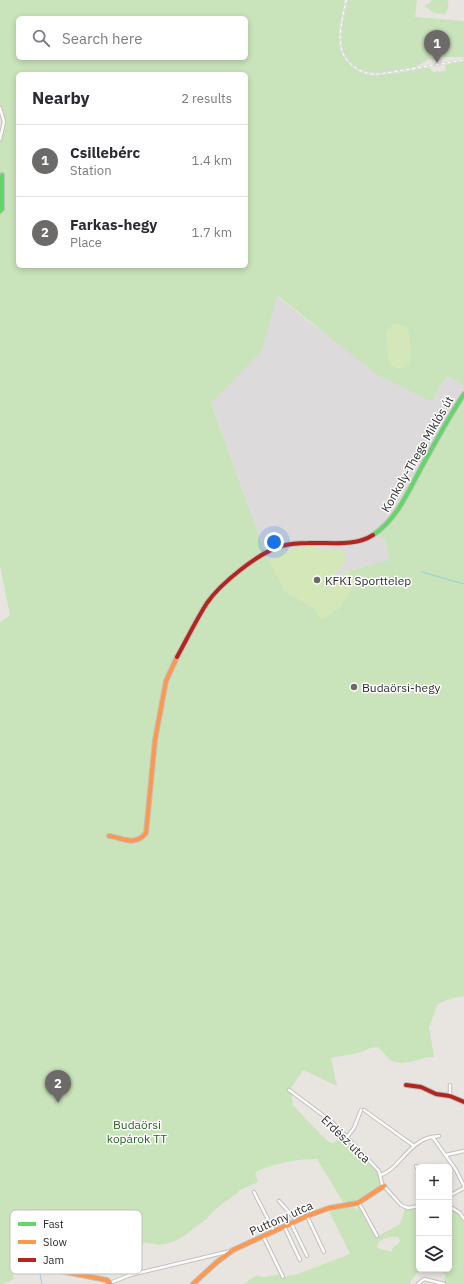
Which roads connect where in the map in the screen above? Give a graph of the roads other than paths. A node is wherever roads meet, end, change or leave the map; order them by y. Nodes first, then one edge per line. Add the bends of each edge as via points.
1 (0, 108) edge
2 (0, 139) edge
3 (2, 175) dead end
4 (0, 211) edge
5 (464, 394) edge
6 (109, 836) dead end
7 (406, 1085) dead end
8 (450, 1085) dead end
9 (289, 1090) dead end
10 (450, 1096) junction
11 (464, 1102) edge
12 (347, 1136) junction
13 (439, 1136) dead end
14 (432, 1137) junction
15 (414, 1146) junction
16 (464, 1152) edge
17 (446, 1155) junction
18 (380, 1175) junction
19 (384, 1186) junction
20 (464, 1187) edge
21 (254, 1192) dead end
22 (452, 1194) edge
23 (279, 1201) dead end
24 (359, 1202) junction
25 (416, 1207) edge
26 (452, 1208) edge
27 (307, 1216) junction
28 (464, 1219) edge
29 (296, 1220) junction
30 (291, 1222) junction
31 (284, 1226) junction
32 (274, 1230) junction
33 (263, 1236) junction
34 (377, 1236) dead end
35 (233, 1250) junction
36 (324, 1252) dead end
37 (308, 1256) dead end
38 (300, 1260) dead end
39 (142, 1272) edge
40 (75, 1274) edge
41 (134, 1274) edge
42 (283, 1277) dead end
43 (109, 1283) edge
44 (193, 1284) edge
45 (418, 1284) edge
46 (444, 1284) edge

1 - 2 street via 4,122
3 - 4 street
5 - 6 street, Konkoly-Thege Miklós út via 401,505 381,529 357,542 299,543 281,546 253,560 207,603 169,673 164,690 155,740 145,835 137,842
7 - 10 street
8 - 10 street
9 - 12 street, Erdész utca
10 - 11 street
12 - 15 street via 363,1110
12 - 18 street, Erdész utca
13 - 14 street
14 - 15 street
14 - 17 street
15 - 18 street via 387,1172
16 - 17 street
17 - 20 street
18 - 19 street, Erdész utca
19 - 24 street, Puttony utca
19 - 25 street via 403,1207
20 - 22 street
21 - 32 street
23 - 29 street
24 - 27 street, Puttony utca via 332,1207
24 - 34 street
26 - 28 street
27 - 29 street, Puttony utca
27 - 36 street
29 - 30 street, Puttony utca
30 - 31 street, Puttony utca
30 - 37 street
31 - 32 street, Puttony utca
31 - 38 street
32 - 33 street, Puttony utca
33 - 35 street, Puttony utca
33 - 42 street
35 - 39 street
35 - 44 street, Puttony utca
40 - 43 street via 107,1280
41 - 43 street
45 - 46 street via 424,1279

